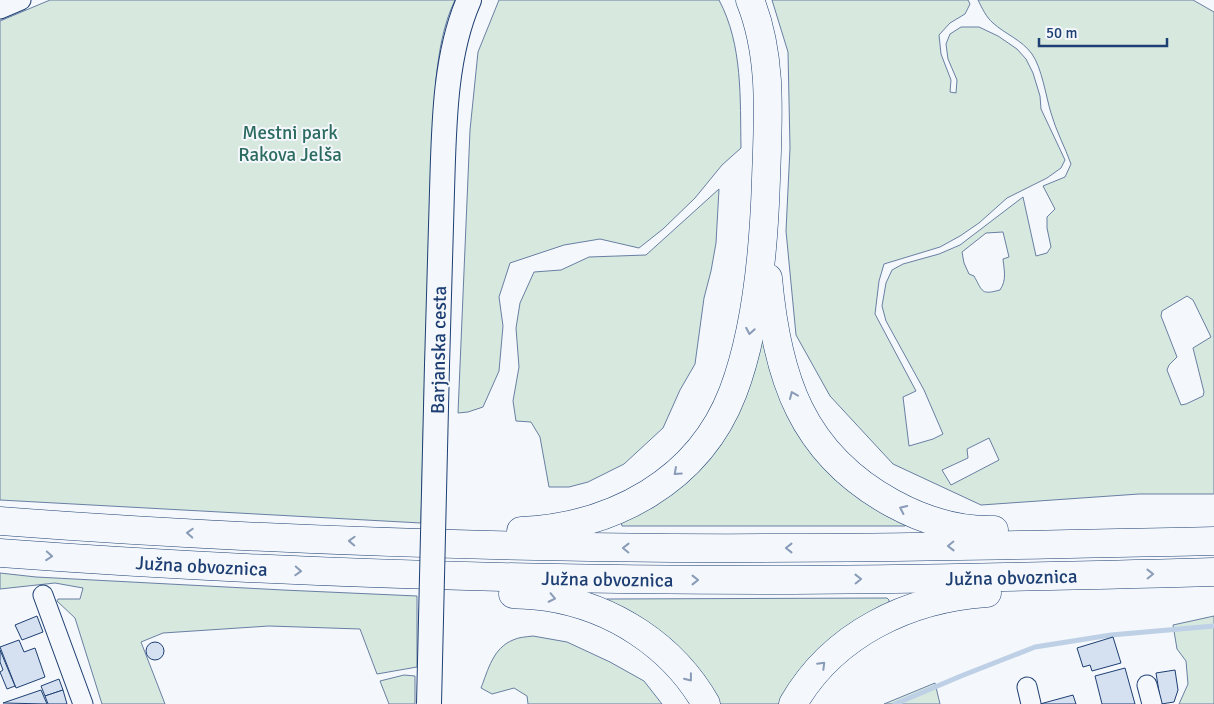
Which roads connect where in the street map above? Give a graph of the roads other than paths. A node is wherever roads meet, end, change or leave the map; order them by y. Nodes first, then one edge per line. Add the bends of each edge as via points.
1 (21, 0) edge
2 (470, 0) edge
3 (750, 0) edge
4 (0, 9) edge
5 (764, 230) junction
6 (0, 521) edge
7 (1214, 540) edge
8 (401, 543) junction
9 (1105, 543) junction
10 (0, 553) edge
11 (1214, 572) edge
12 (419, 575) junction
13 (1102, 575) junction
14 (43, 595) dead end
15 (1147, 685) dead end
16 (83, 704) edge
17 (429, 704) edge
18 (706, 704) edge
19 (793, 704) edge
20 (1152, 704) edge

1 - 4 street
2 - 17 main road, Barjanska cesta, bridge via 456,39 443,161
3 - 5 highway via 761,34 767,71
5 -> 8 highway via 748,341 732,393 710,435 681,469 639,500 592,519 546,530 467,530
9 -> 5 highway via 1031,530 963,528 939,523 886,500 841,468 805,420 783,366 772,319
8 -> 6 highway, Južna obvoznica
7 - 9 highway, Južna obvoznica
9 -> 8 highway, Južna obvoznica via 852,548
10 -> 12 highway, Južna obvoznica via 235,568
13 -> 11 highway, Južna obvoznica
12 -> 13 highway, Južna obvoznica via 760,580
12 -> 18 highway via 469,591 547,596 602,612 660,648 690,678
19 -> 13 highway via 815,673 851,639 874,623 899,612 952,597 1044,590
14 - 16 street
15 - 20 street

